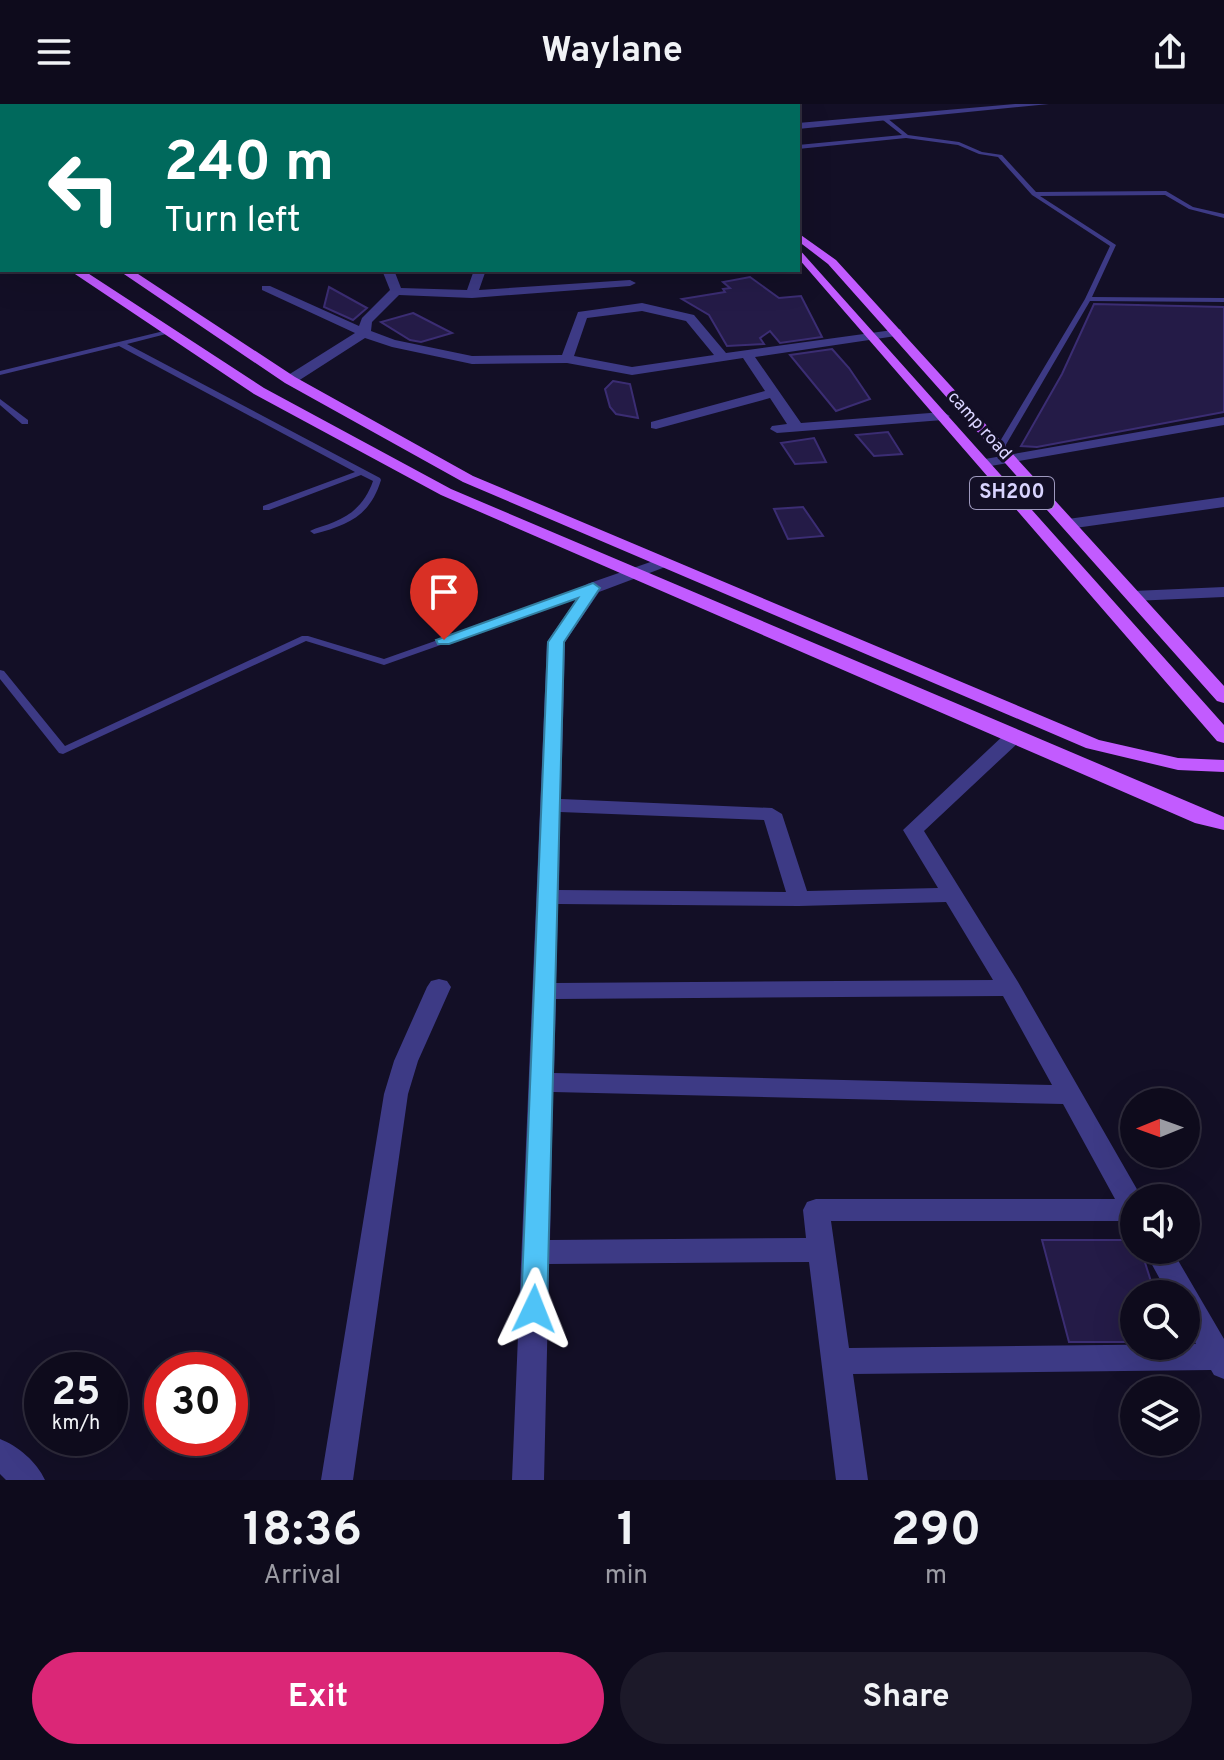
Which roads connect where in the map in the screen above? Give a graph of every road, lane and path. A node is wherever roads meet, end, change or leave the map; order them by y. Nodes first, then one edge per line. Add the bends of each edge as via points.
1 (1045, 104) edge
2 (850, 113) dead end
3 (885, 119) junction
4 (857, 121) junction
5 (800, 126) edge
6 (906, 136) junction
7 (800, 147) edge
8 (1034, 194) junction
9 (1224, 216) edge
10 (800, 238) edge
11 (800, 253) edge
12 (78, 272) edge
13 (127, 272) edge
14 (389, 272) edge
15 (479, 272) edge
16 (266, 288) dead end
17 (396, 291) junction
18 (472, 294) junction
19 (1088, 299) junction
20 (1224, 300) edge
21 (642, 307) junction
22 (168, 332) junction
23 (896, 332) junction
24 (364, 333) junction
25 (871, 334) junction
26 (119, 343) junction
27 (246, 351) junction
28 (746, 353) junction
29 (721, 356) junction
30 (567, 359) junction
31 (212, 361) junction
32 (0, 373) edge
33 (290, 380) junction
34 (259, 391) junction
35 (772, 393) junction
36 (0, 401) edge
37 (943, 416) junction
38 (1224, 421) edge
39 (25, 422) dead end
40 (656, 425) dead end
41 (797, 428) junction
42 (777, 429) dead end
43 (1005, 454) junction
44 (980, 457) junction
45 (362, 472) junction
46 (1224, 502) edge
47 (266, 508) dead end
48 (1068, 524) junction
49 (314, 531) dead end
50 (662, 563) junction
51 (630, 574) junction
52 (593, 588) junction
53 (1224, 592) edge
54 (1133, 596) junction
55 (1192, 662) junction
56 (1161, 665) junction
57 (0, 673) edge
58 (1224, 697) edge
59 (1224, 736) edge
60 (1013, 737) junction
61 (1224, 766) edge
62 (551, 805) junction
63 (1224, 824) edge
64 (953, 895) junction
65 (549, 897) junction
66 (799, 899) junction
67 (439, 987) dead end
68 (1010, 988) junction
69 (546, 991) junction
70 (542, 1082) junction
71 (1068, 1095) junction
72 (1120, 1185) edge
73 (1120, 1209) edge
74 (822, 1250) junction
75 (536, 1252) junction
76 (1200, 1323) edge
77 (834, 1361) junction
78 (1222, 1362) edge
79 (0, 1454) edge
80 (29, 1480) edge
81 (337, 1480) edge
82 (528, 1480) edge
83 (852, 1480) edge

1 - 3 street
2 - 4 street
3 - 4 street
3 - 6 lane
4 - 5 street
6 - 7 lane
6 - 8 lane via 1000,156
8 - 9 lane via 1166,193 1191,208
8 - 19 lane via 1113,245
10 - 23 main road, camp road / SH200 via 832,262
11 - 25 main road, camp road / SH200
12 - 22 main road
13 - 27 main road
14 - 17 street
15 - 18 street
16 - 24 street
17 - 18 street
17 - 24 street via 366,321
18 - 21 street via 634,280
19 - 20 lane
19 - 43 lane
21 - 29 street via 690,318
21 - 30 street via 582,315
22 - 26 lane
22 - 31 main road
23 - 25 street
23 - 43 main road, camp road / SH200
24 - 30 street via 472,360
24 - 33 street
25 - 28 street
25 - 37 main road, camp road / SH200
26 - 32 lane
26 - 45 lane
27 - 31 main road
27 - 33 main road
28 - 29 street
28 - 35 street
29 - 30 street via 632,371
31 - 34 main road
33 - 34 main road
33 - 50 main road via 468,479
34 - 51 main road via 446,492
35 - 40 street
35 - 41 street
36 - 39 lane
37 - 41 street
37 - 44 main road, camp road / SH200
38 - 43 street
41 - 42 street
43 - 44 street
43 - 48 main road, camp road / SH200
44 - 56 main road, camp road / SH200
45 - 47 lane
45 - 49 lane via 377,480 373,498 339,525
46 - 48 street
48 - 54 main road, camp road / SH200
50 - 51 street
50 - 61 main road via 1093,744 1178,764
51 - 52 street
51 - 60 main road
52 - 57 lane via 384,662 305,638 63,751
52 - 62 street via 556,642
53 - 54 street
54 - 55 main road, camp road / SH200
55 - 56 main road
55 - 58 main road, camp road / SH200
56 - 59 main road, camp road / SH200
60 - 63 main road
60 - 64 street via 913,830
62 - 65 street
62 - 66 street via 772,814
64 - 66 street
64 - 68 street
65 - 66 street
65 - 69 street
67 - 81 street via 396,1094
68 - 69 street
68 - 71 street
69 - 70 street
70 - 71 street
70 - 75 street
71 - 72 street
73 - 74 street via 816,1210
74 - 75 street
74 - 77 street
75 - 82 street
76 - 78 street
77 - 78 street
77 - 83 street
79 - 80 street

